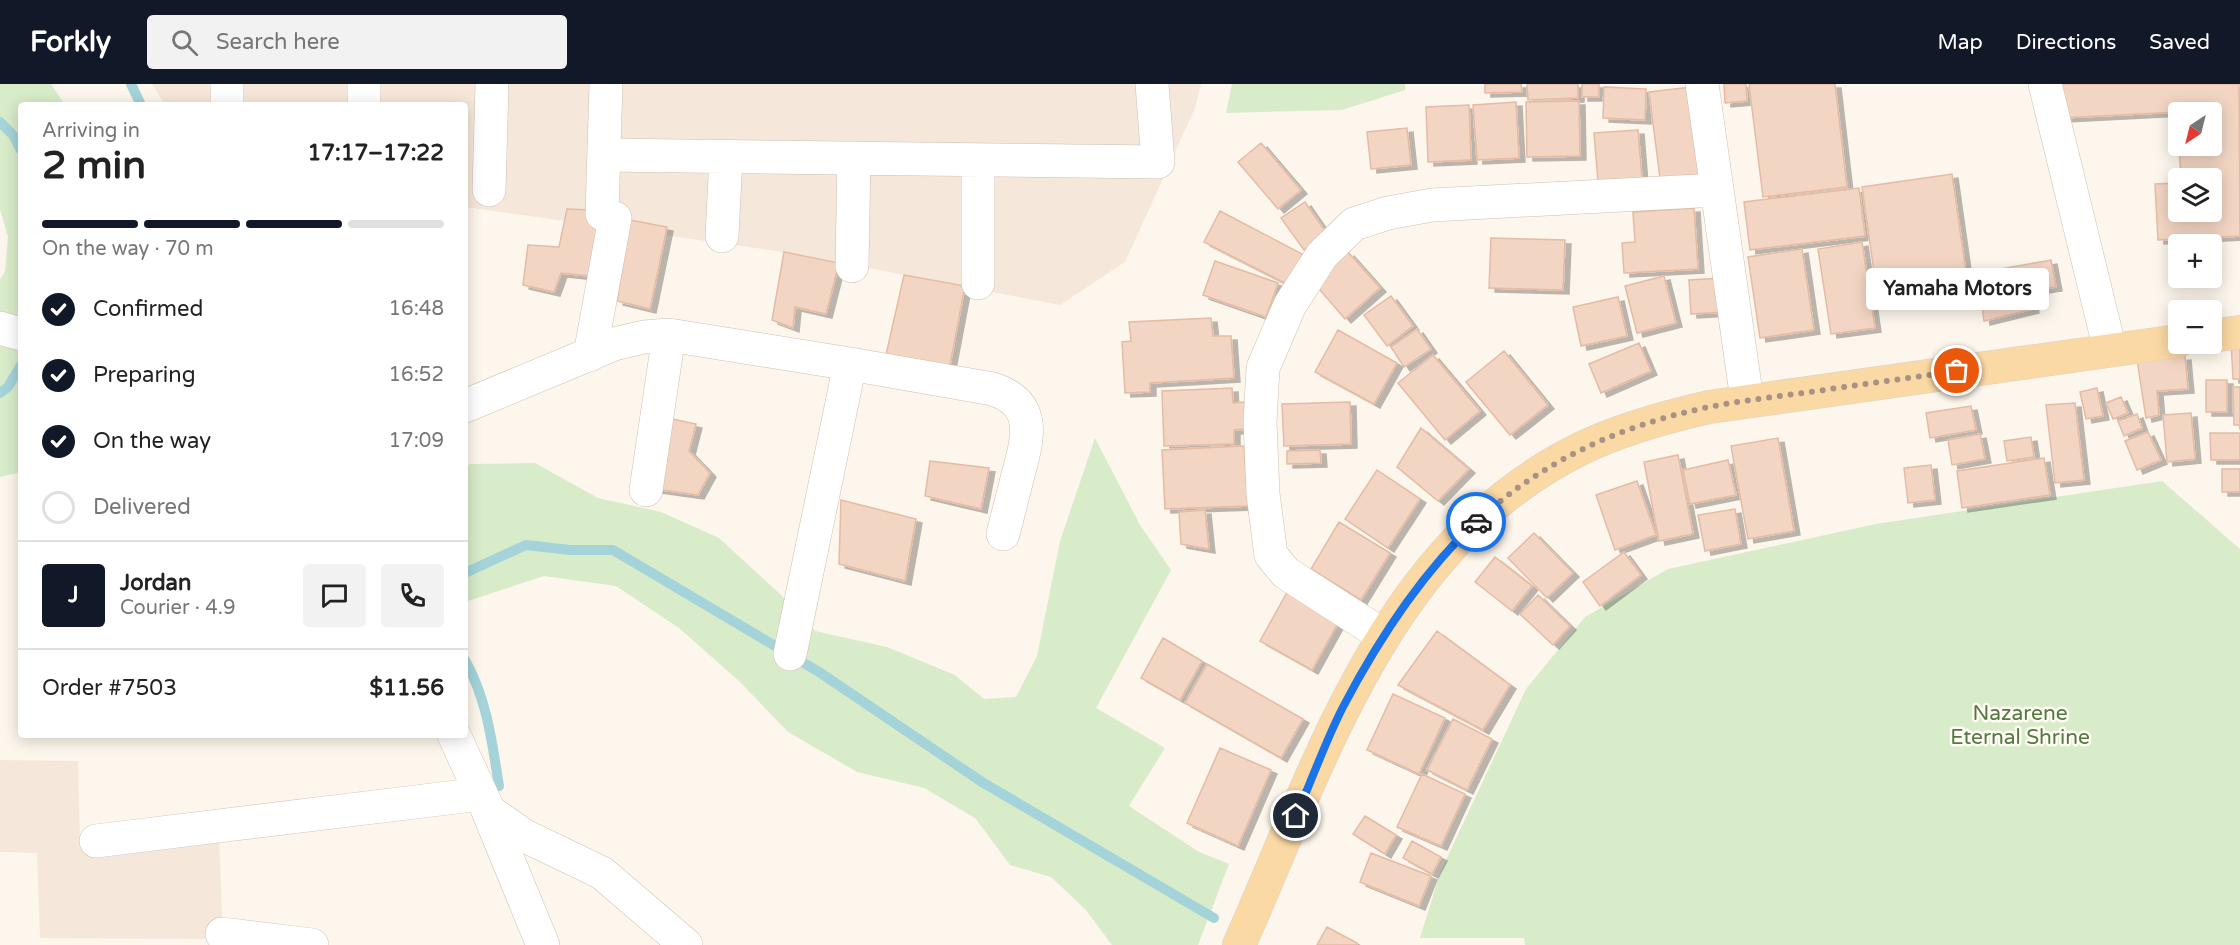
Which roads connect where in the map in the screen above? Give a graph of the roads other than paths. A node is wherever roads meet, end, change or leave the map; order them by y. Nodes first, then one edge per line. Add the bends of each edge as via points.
1 (227, 84) edge
2 (364, 84) edge
3 (492, 84) edge
4 (606, 84) edge
5 (1152, 84) edge
6 (1702, 84) edge
7 (2045, 84) edge
8 (227, 102) edge
9 (364, 102) edge
10 (604, 155) junction
11 (726, 157) junction
12 (854, 158) junction
13 (978, 160) junction
14 (489, 190) dead end
15 (1717, 190) junction
16 (722, 236) dead end
17 (852, 266) dead end
18 (978, 283) dead end
19 (0, 328) edge
20 (2240, 332) edge
21 (18, 333) edge
22 (2222, 334) edge
23 (669, 335) junction
24 (2168, 342) edge
25 (2110, 350) junction
26 (590, 355) junction
27 (850, 364) junction
28 (1747, 400) junction
29 (468, 405) edge
30 (646, 490) dead end
31 (1003, 534) dead end
32 (1384, 636) junction
33 (790, 654) dead end
34 (455, 738) edge
35 (481, 794) junction
36 (96, 841) dead end
37 (222, 934) dead end
38 (312, 945) edge
39 (543, 945) edge
40 (686, 945) edge
41 (1239, 945) edge

1 - 8 street
2 - 9 street
3 - 14 street
4 - 10 street
5 - 13 street via 1158,162
6 - 15 street
7 - 25 street
10 - 11 street
10 - 26 street via 608,216
11 - 12 street
11 - 16 street
12 - 13 street
12 - 17 street
13 - 18 street
15 - 28 street
15 - 32 street via 1432,205 1353,224 1322,255 1290,305 1263,368 1263,494 1271,555 1286,573
19 - 21 street
20 - 22 main road
23 - 26 street via 614,344
23 - 27 street
23 - 30 street
24 - 25 main road
25 - 28 main road
26 - 29 street
27 - 31 street via 993,389 1017,402 1028,429
27 - 33 street
28 - 32 main road via 1677,414 1613,435 1538,474 1493,506 1448,549
32 - 41 main road via 1342,708
34 - 35 street
35 - 36 street
35 - 39 street
35 - 40 street via 489,811 503,822 602,873
37 - 38 street

